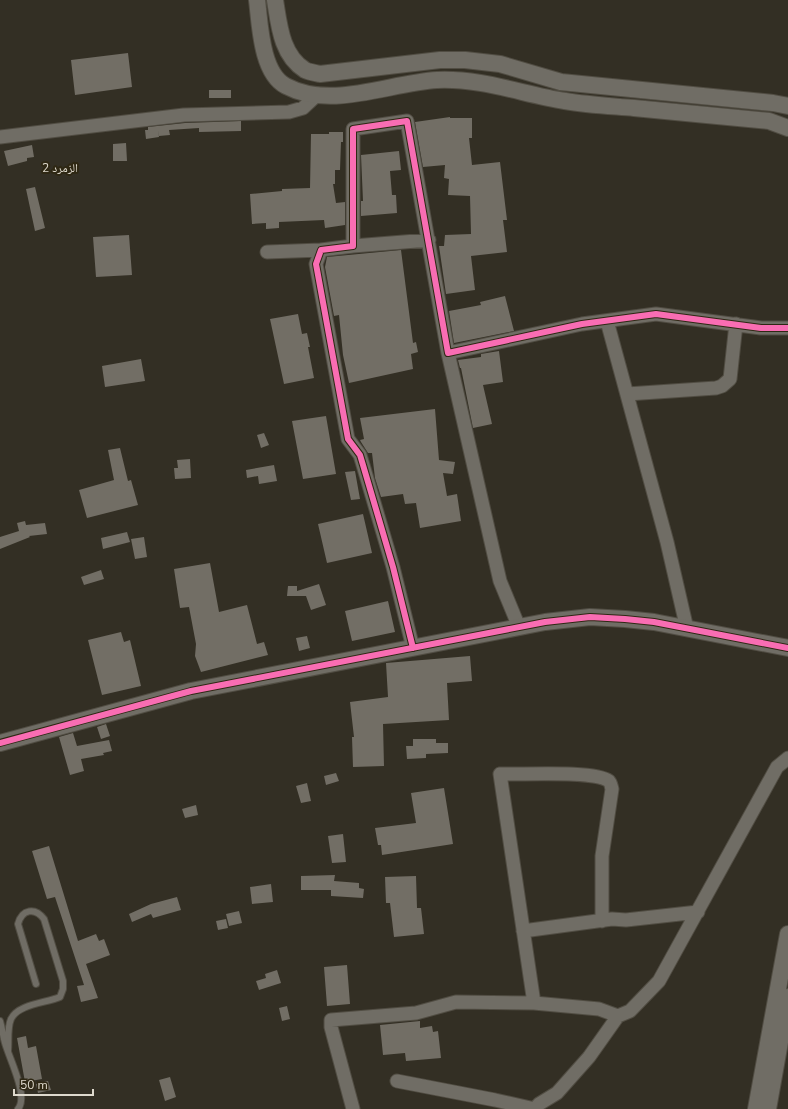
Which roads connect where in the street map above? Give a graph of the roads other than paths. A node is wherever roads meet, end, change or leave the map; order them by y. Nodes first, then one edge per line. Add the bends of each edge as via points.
1 (257, 0) edge
2 (275, 0) edge
3 (318, 94) junction
4 (788, 106) edge
5 (788, 128) edge
6 (0, 138) edge
7 (428, 240) junction
8 (353, 246) junction
9 (321, 250) junction
10 (267, 252) dead end
11 (608, 321) junction
12 (736, 324) junction
13 (788, 328) edge
14 (448, 353) junction
15 (627, 394) junction
16 (519, 627) junction
17 (687, 629) junction
18 (412, 648) junction
19 (788, 648) edge
20 (0, 744) edge
21 (788, 758) edge
22 (698, 912) junction
23 (602, 921) junction
24 (523, 930) junction
25 (788, 934) edge
26 (36, 984) dead end
27 (785, 997) edge
28 (534, 1003) junction
29 (618, 1016) junction
30 (0, 1021) edge
31 (8, 1051) junction
32 (397, 1081) dead end
33 (18, 1109) edge
34 (353, 1109) edge
35 (535, 1109) edge
36 (756, 1109) edge
37 (768, 1109) edge

1 - 3 street via 267,63 273,73 284,85 301,92
2 - 4 street via 282,42 294,60 305,70 320,74 440,60 465,60 500,64 561,82
3 - 5 street via 353,94 437,80 471,81 565,101 769,121
3 - 6 street via 303,108 289,112 184,115
7 - 8 street
7 - 8 street via 407,121 353,129
7 - 14 street
8 - 9 street
9 - 10 street
9 - 18 street via 316,264 348,439 360,455 393,567
11 - 12 street via 656,314
11 - 14 street via 582,324
11 - 15 street
12 - 13 street via 761,328
12 - 15 street via 730,379 722,386
14 - 16 street via 500,580
15 - 17 street via 667,542
16 - 17 street via 590,617 640,620
16 - 18 street
17 - 19 street
18 - 20 street via 191,691
21 - 22 street via 777,767
22 - 23 street
22 - 29 street via 659,981 630,1011
23 - 24 street
23 - 24 street via 602,856 611,783 591,775 500,774
24 - 28 street
25 - 27 street
26 - 31 lane via 18,924 25,912 31,910 44,919 63,989 60,997 23,1009 14,1015 10,1024
27 - 36 street
27 - 37 street
28 - 29 street via 599,1009
28 - 34 street via 456,1002 416,1012 331,1020
29 - 35 street via 590,1057 557,1093
30 - 31 lane
31 - 33 lane via 15,1069 21,1100
32 - 35 street

